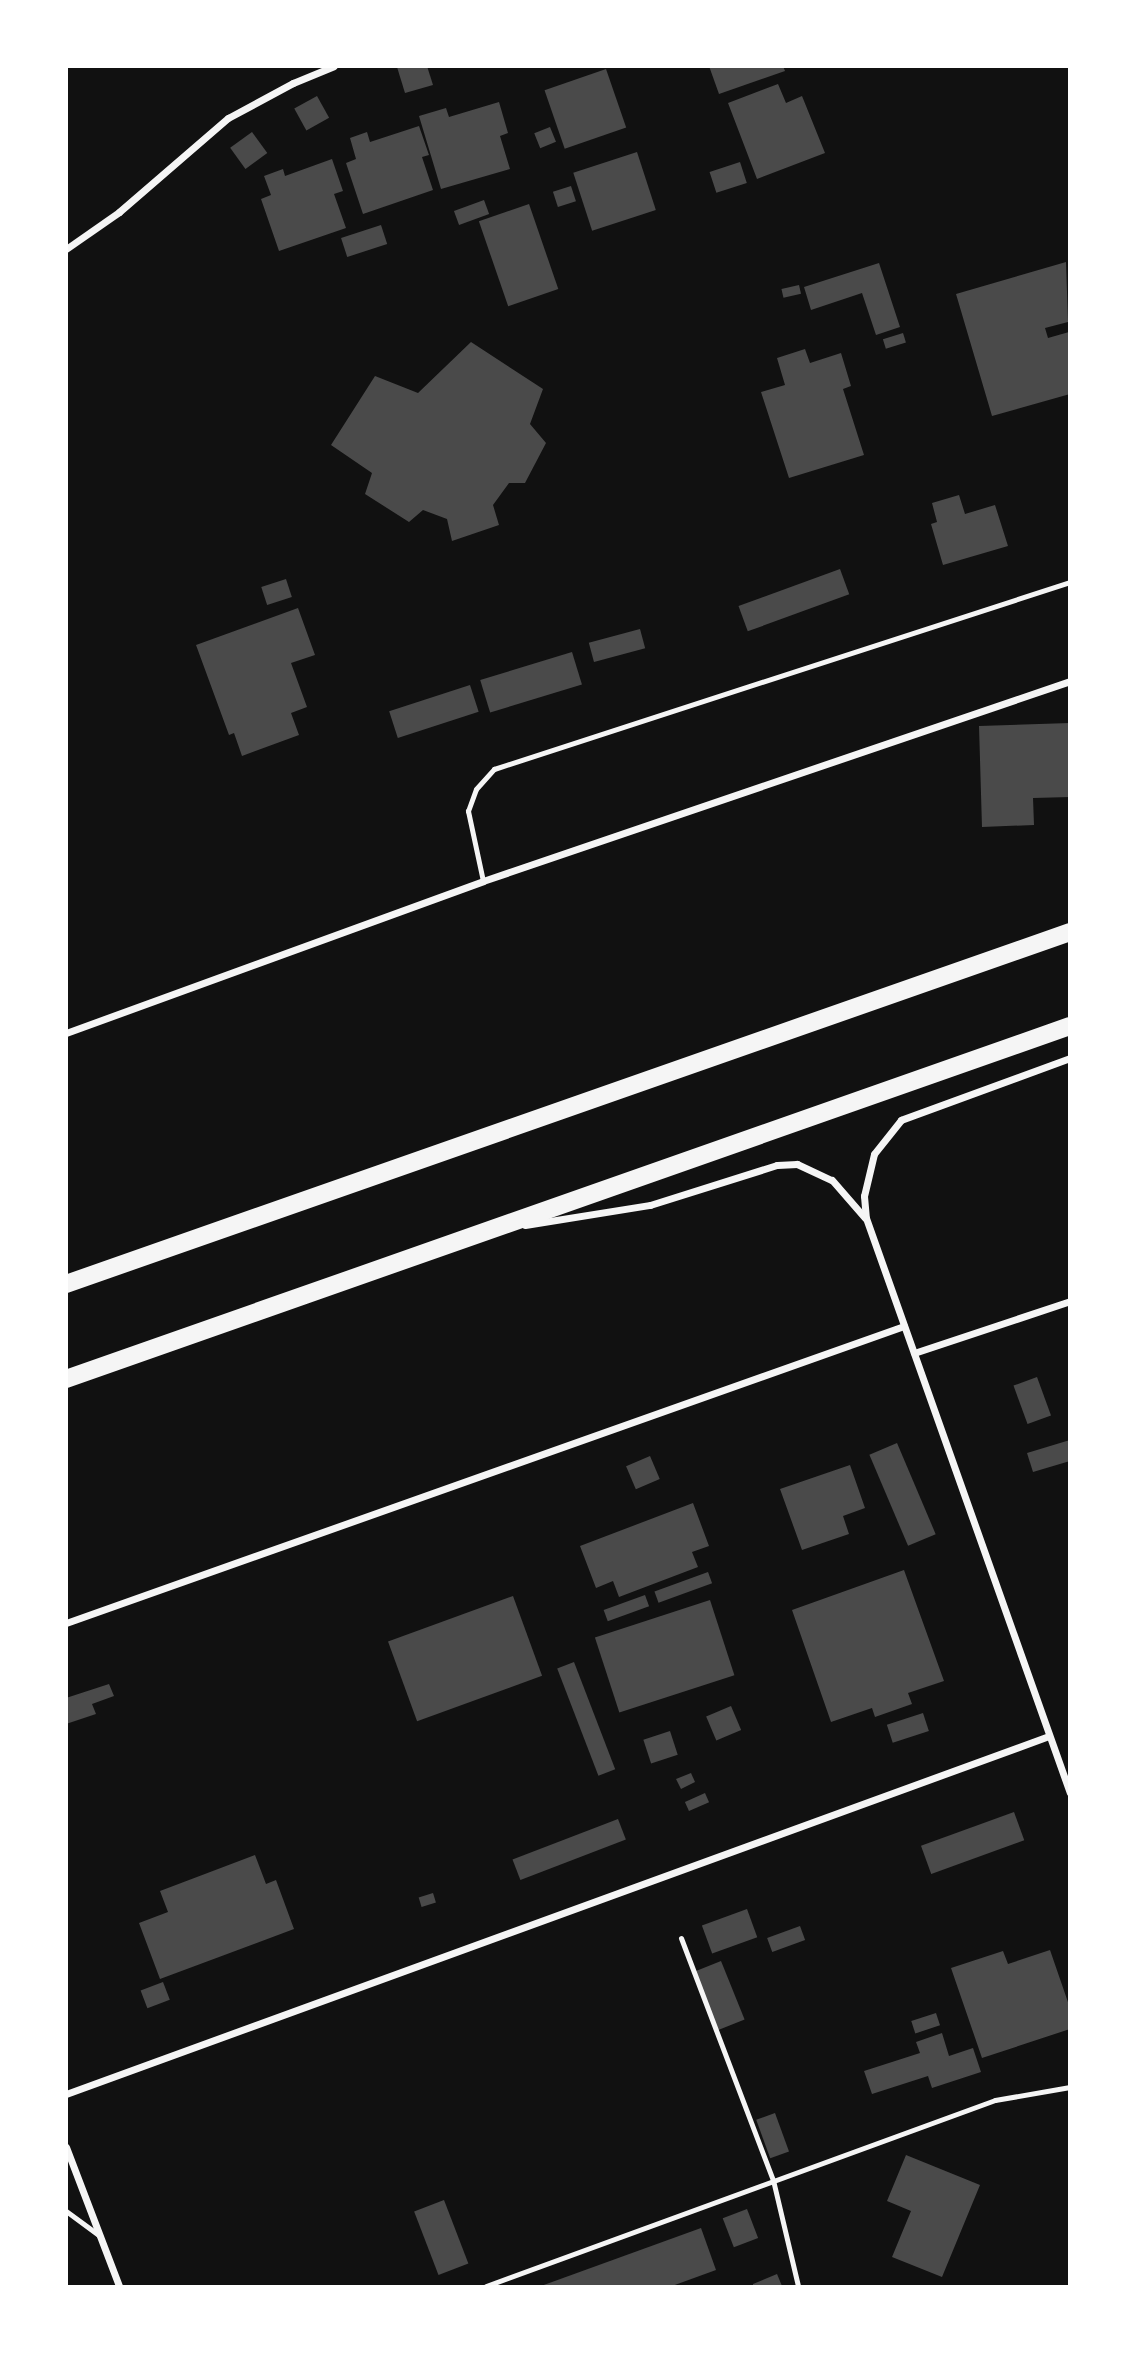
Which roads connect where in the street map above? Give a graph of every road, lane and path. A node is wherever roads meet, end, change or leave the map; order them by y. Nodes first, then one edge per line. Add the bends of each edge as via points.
1 (334, 66) edge
2 (66, 249) edge
3 (1069, 582) edge
4 (1069, 681) edge
5 (483, 881) junction
6 (1069, 932) edge
7 (1069, 1026) edge
8 (66, 1032) edge
9 (1069, 1058) edge
10 (866, 1218) junction
11 (492, 1227) junction
12 (66, 1284) edge
13 (1069, 1301) edge
14 (904, 1326) junction
15 (914, 1353) junction
16 (66, 1379) edge
17 (66, 1623) edge
18 (1049, 1736) junction
19 (1069, 1793) edge
20 (681, 1938) dead end
21 (1069, 2087) edge
22 (66, 2094) edge
23 (66, 2147) edge
24 (773, 2180) junction
25 (66, 2211) edge
26 (100, 2236) junction
27 (118, 2287) edge
28 (486, 2287) edge
29 (798, 2287) edge

1 - 2 street via 229,118 119,212
3 - 5 lane via 494,769 475,789 468,811
4 - 5 street
5 - 8 street
6 - 12 main road
7 - 11 main road
9 - 10 street via 901,1120 880,1145 867,1175
10 - 11 street via 816,1169 787,1164 611,1214
10 - 14 street
11 - 16 main road
13 - 15 street
14 - 15 street
14 - 17 street
15 - 18 street
18 - 19 street
18 - 22 street
20 - 24 lane
21 - 24 lane via 995,2100
23 - 26 street
24 - 28 lane
24 - 29 lane
25 - 26 lane
26 - 27 street

